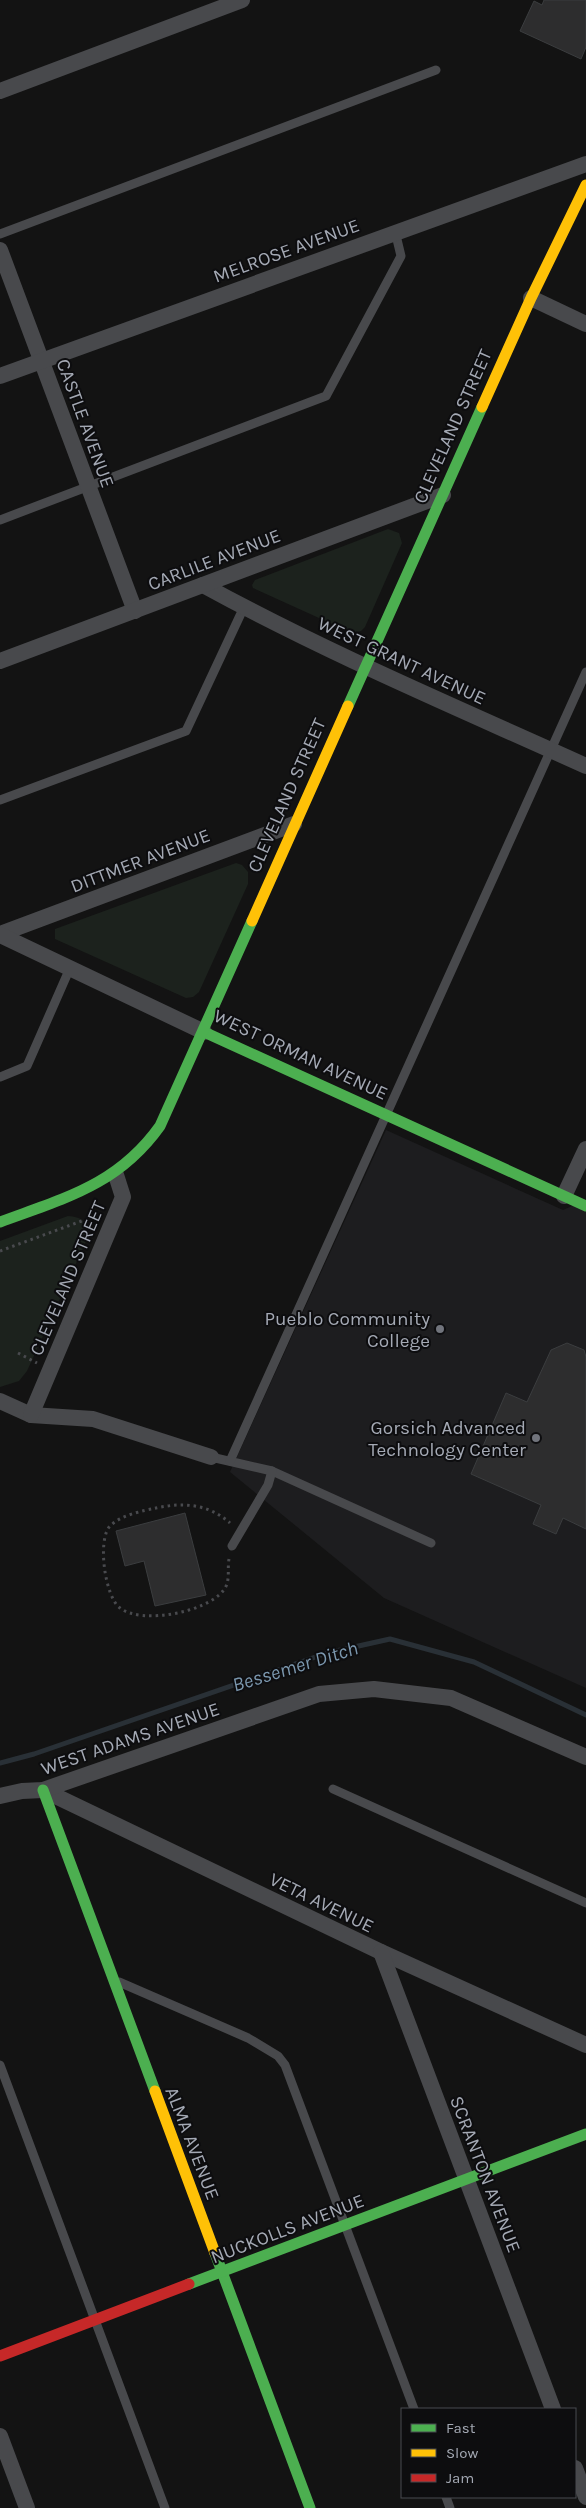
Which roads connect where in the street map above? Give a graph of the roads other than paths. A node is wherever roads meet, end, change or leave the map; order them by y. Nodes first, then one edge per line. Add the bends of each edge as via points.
1 (242, 0) edge
2 (436, 70) dead end
3 (0, 91) edge
4 (586, 164) edge
5 (586, 185) edge
6 (395, 231) junction
7 (0, 234) edge
8 (0, 250) edge
9 (531, 298) junction
10 (586, 324) edge
11 (42, 360) junction
12 (0, 376) edge
13 (89, 487) junction
14 (443, 495) junction
15 (0, 520) edge
16 (203, 585) junction
17 (244, 607) junction
18 (135, 611) junction
19 (0, 661) edge
20 (366, 666) junction
21 (586, 672) edge
22 (550, 750) junction
23 (586, 766) edge
24 (0, 800) edge
25 (294, 824) junction
26 (0, 934) edge
27 (70, 968) junction
28 (204, 1032) junction
29 (0, 1077) edge
30 (385, 1114) junction
31 (586, 1148) edge
32 (116, 1175) junction
33 (564, 1196) junction
34 (586, 1206) edge
35 (0, 1222) edge
36 (0, 1401) edge
37 (31, 1415) junction
38 (211, 1457) joint
39 (230, 1461) junction
40 (272, 1471) junction
41 (431, 1543) dead end
42 (232, 1546) road end
43 (586, 1757) edge
44 (333, 1789) dead end
45 (43, 1790) junction
46 (0, 1796) edge
47 (586, 1903) edge
48 (381, 1952) junction
49 (112, 1979) junction
50 (586, 2045) edge
51 (0, 2066) edge
52 (586, 2134) edge
53 (466, 2179) junction
54 (346, 2224) junction
55 (222, 2271) junction
56 (94, 2320) junction
57 (0, 2356) edge
58 (414, 2408) edge
59 (553, 2408) edge
60 (0, 2436) edge
61 (576, 2471) edge
62 (586, 2498) edge
63 (27, 2508) edge
64 (165, 2508) edge
65 (310, 2508) edge

1 - 3 street
2 - 7 lane
4 - 6 street, MELROSE AVENUE
5 - 9 street, CLEVELAND STREET
6 - 11 street, MELROSE AVENUE
6 - 13 lane via 401,256 326,396
8 - 11 street, CASTLE AVENUE
9 - 10 street
9 - 14 street, CLEVELAND STREET
11 - 12 street, MELROSE AVENUE
11 - 13 street, CASTLE AVENUE
13 - 15 lane
13 - 18 street, CASTLE AVENUE
14 - 16 street, CARLILE AVENUE
14 - 20 street, CLEVELAND STREET
16 - 17 street, WEST GRANT AVENUE
16 - 18 street, CARLILE AVENUE
17 - 20 street, WEST GRANT AVENUE
17 - 24 lane via 186,731
18 - 19 street, CARLILE AVENUE
20 - 22 street, WEST GRANT AVENUE
20 - 25 street, CLEVELAND STREET
21 - 22 lane
22 - 23 street, WEST GRANT AVENUE
22 - 30 lane
25 - 26 street, DITTMER AVENUE
25 - 28 street, CLEVELAND STREET
26 - 27 street, WEST ORMAN AVENUE
27 - 28 street, WEST ORMAN AVENUE
27 - 29 lane via 28,1066
28 - 30 street, WEST ORMAN AVENUE
28 - 32 street, CLEVELAND STREET via 149,1145
30 - 33 street, WEST ORMAN AVENUE
30 - 39 lane
31 - 33 street
32 - 35 street via 86,1190
32 - 37 street, CLEVELAND STREET via 123,1197
33 - 34 street, WEST ORMAN AVENUE
36 - 37 street
37 - 38 street via 93,1418
38 - 39 lane
39 - 40 lane
40 - 41 lane
40 - 42 lane via 268,1485
43 - 45 street, WEST ADAMS AVENUE via 451,1698 374,1689 319,1694
44 - 47 lane
45 - 46 street, WEST ADAMS AVENUE
45 - 48 street, VETA AVENUE
45 - 49 street, ALMA AVENUE
48 - 50 street, VETA AVENUE
48 - 53 street, SCRANTON AVENUE
49 - 54 lane via 248,2038 278,2056 295,2086
49 - 55 street, ALMA AVENUE
51 - 56 lane
52 - 53 street, NUCKOLLS AVENUE
53 - 54 street, NUCKOLLS AVENUE
53 - 59 street, SCRANTON AVENUE
54 - 55 street, NUCKOLLS AVENUE
54 - 58 lane
55 - 56 street, NUCKOLLS AVENUE
55 - 65 street, ALMA AVENUE
56 - 57 street, NUCKOLLS AVENUE
56 - 64 lane
60 - 63 street
61 - 62 street

